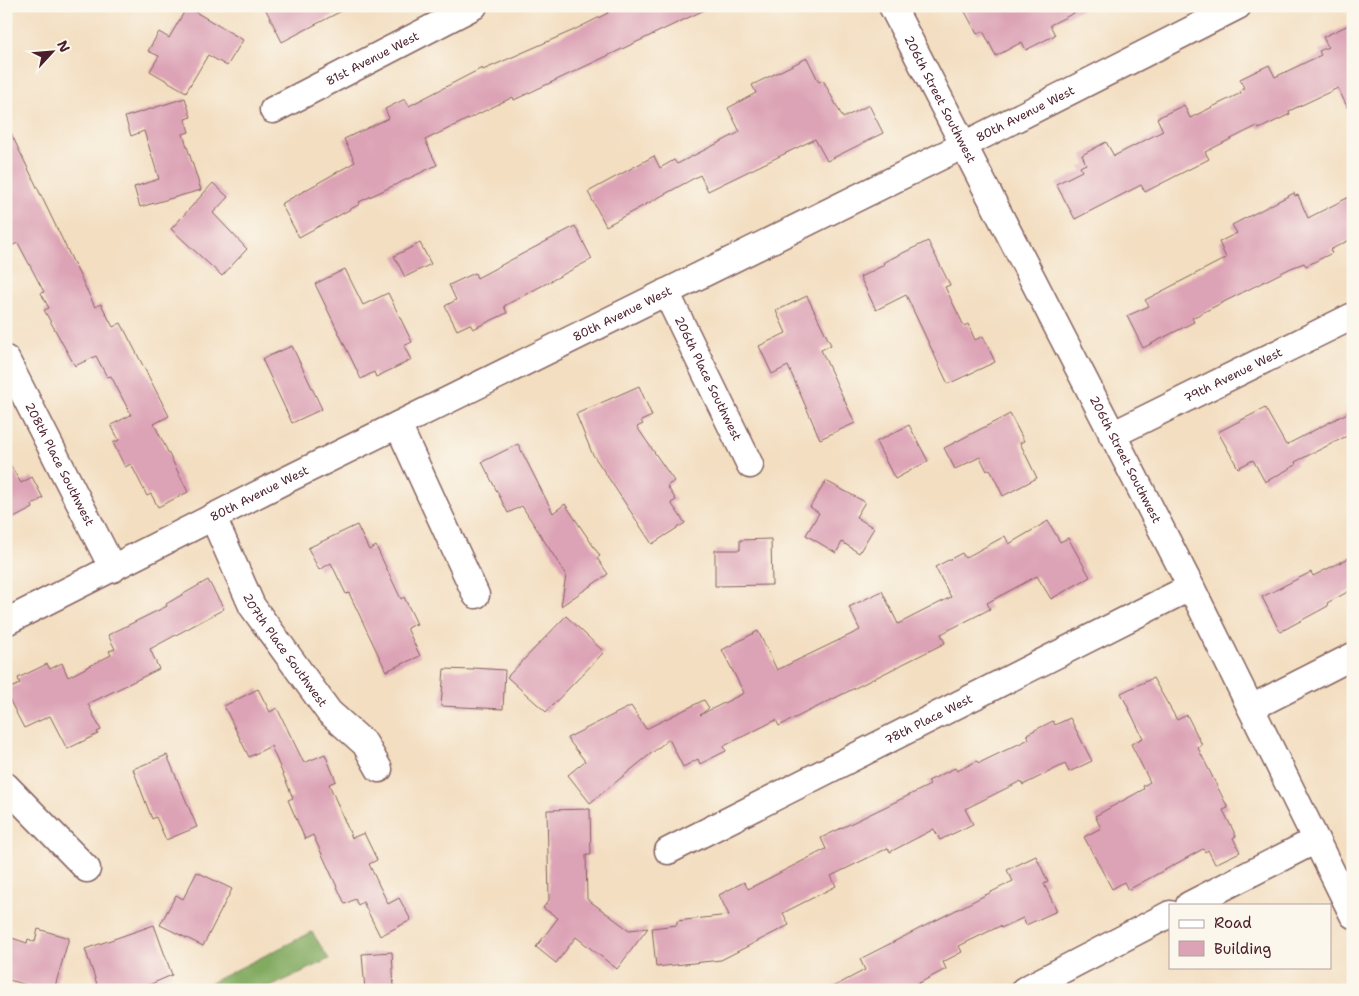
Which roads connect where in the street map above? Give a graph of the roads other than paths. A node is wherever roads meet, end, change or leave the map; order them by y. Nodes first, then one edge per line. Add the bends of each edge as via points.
1 (474, 6) edge
2 (892, 6) edge
3 (1238, 6) edge
4 (273, 110) dead end
5 (964, 145) junction
6 (666, 292) junction
7 (1353, 316) edge
8 (6, 359) edge
9 (398, 425) junction
10 (1112, 435) junction
11 (750, 465) dead end
12 (213, 517) junction
13 (113, 569) junction
14 (1190, 587) junction
15 (476, 595) dead end
16 (6, 622) edge
17 (1353, 656) edge
18 (1251, 708) junction
19 (379, 769) dead end
20 (6, 786) edge
21 (1316, 840) junction
22 (668, 851) dead end
23 (87, 869) dead end
24 (1191, 904) edge
25 (1169, 915) edge
26 (1353, 915) edge
27 (1024, 990) edge

1 - 4 street, 81st Avenue West
2 - 5 street, 206th Street Southwest
3 - 5 street, 80th Avenue West
5 - 6 street, 80th Avenue West
5 - 10 street, 206th Street Southwest
6 - 9 street, 80th Avenue West
6 - 11 street, 206th Place Southwest
7 - 10 street, 79th Avenue West
8 - 13 street, 208th Place Southwest
9 - 12 street, 80th Avenue West
9 - 15 street
10 - 14 street, 206th Street Southwest
12 - 13 street, 80th Avenue West
12 - 19 street, 207th Place Southwest via 252,606 329,712 365,744
13 - 16 street, 80th Avenue West
14 - 18 street, 206th Street Southwest
14 - 22 street, 78th Place West
17 - 18 street
18 - 21 street, 206th Street Southwest
20 - 23 street
21 - 24 street
21 - 26 street, 206th Street Southwest
25 - 27 street

